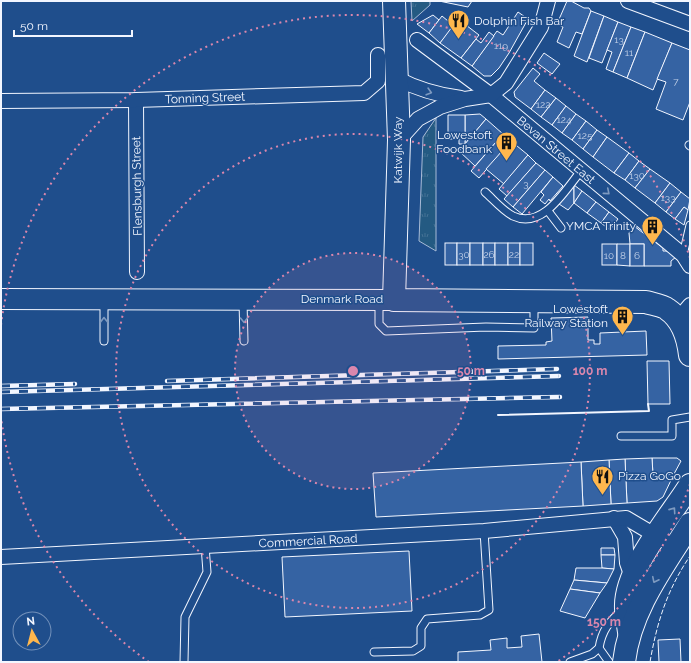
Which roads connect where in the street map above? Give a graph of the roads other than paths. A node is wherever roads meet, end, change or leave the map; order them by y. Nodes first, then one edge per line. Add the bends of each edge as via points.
1 (394, 1) edge
2 (548, 1) edge
3 (628, 1) edge
4 (690, 24) edge
5 (417, 40) dead end
6 (378, 55) dead end
7 (396, 78) junction
8 (492, 95) junction
9 (465, 99) junction
10 (136, 100) junction
11 (1, 101) edge
12 (400, 140) junction
13 (581, 171) junction
14 (485, 192) dead end
15 (548, 211) junction
16 (690, 225) edge
17 (560, 228) dead end
18 (686, 260) edge
19 (138, 272) dead end
20 (1, 299) edge
21 (104, 299) junction
22 (243, 299) junction
23 (387, 300) junction
24 (534, 302) junction
25 (684, 312) edge
26 (104, 341) dead end
27 (244, 341) dead end
28 (690, 355) edge
29 (690, 417) edge
30 (621, 436) dead end
31 (690, 485) edge
32 (614, 518) junction
33 (690, 524) edge
34 (484, 531) junction
35 (656, 535) junction
36 (205, 546) junction
37 (675, 547) junction
38 (1, 557) edge
39 (632, 577) junction
40 (626, 606) junction
41 (629, 632) junction
42 (599, 648) junction
43 (374, 652) dead end
44 (184, 662) edge
45 (570, 662) edge
46 (609, 662) edge
47 (624, 662) edge

1 - 7 highway, Katwijk Way
2 - 8 street via 541,27 506,82
3 - 4 street
5 - 8 street, Bevan Street East
6 - 10 street, Tonning Street via 378,81 364,93
7 -> 9 street via 417,89
7 - 12 highway, Katwijk Way
8 - 9 street
8 - 13 street, Bevan Street East
9 - 12 street via 440,107 418,119
10 - 11 street, Tonning Street
10 - 19 street, Flensburgh Street
12 - 23 highway, Katwijk Way
13 - 15 lane
13 -> 18 street, Bevan Street East
14 - 15 lane via 511,215 522,220 537,217
15 - 17 lane
16 - 18 lane
20 - 21 street, Denmark Road
21 - 22 street, Denmark Road
26 -> 21 lane
22 - 23 street, Denmark Road
22 -> 27 lane
23 - 24 highway, Denmark Road
23 - 24 lane via 379,324 386,331 534,328
24 - 25 highway, Denmark Road via 646,302
25 - 28 highway
29 - 30 lane via 672,420 672,436
35 -> 31 highway
32 - 34 street, Commercial Road
32 - 35 street, Commercial Road via 626,518
32 - 39 street via 625,537 627,563
33 - 37 highway
34 - 36 street, Commercial Road
34 - 43 lane via 489,610 480,615 427,619 421,628 421,646 413,651
35 - 37 street, Commercial Road
35 - 39 highway
36 - 38 street, Commercial Road
36 - 44 lane via 207,572 186,617
37 -> 41 highway via 661,567
39 - 40 highway
40 - 41 highway
40 - 42 lane via 601,634
41 - 47 highway
42 - 45 lane via 592,654
42 - 46 lane

